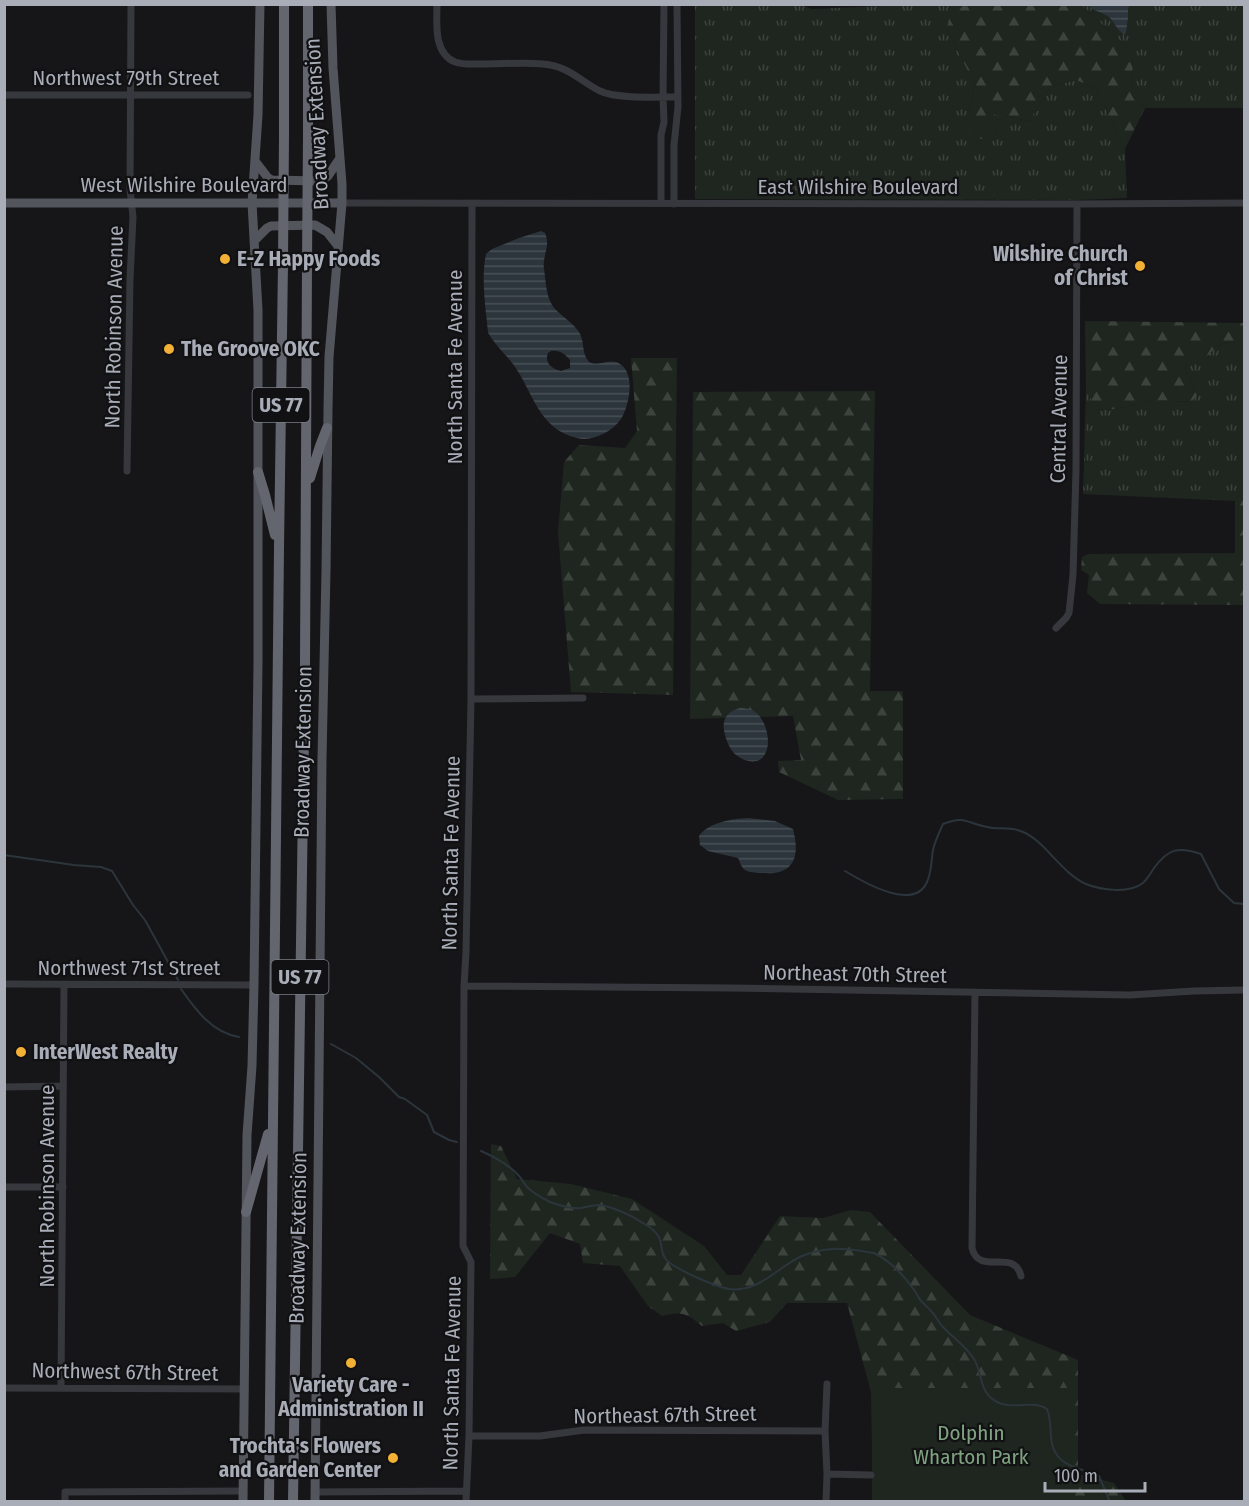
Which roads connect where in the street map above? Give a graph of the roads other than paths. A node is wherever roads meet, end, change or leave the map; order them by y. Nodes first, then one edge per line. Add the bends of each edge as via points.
1 (131, 4) edge
2 (260, 4) edge
3 (284, 4) edge
4 (308, 4) edge
5 (331, 4) edge
6 (437, 4) edge
7 (664, 4) edge
8 (677, 4) edge
9 (4, 95) edge
10 (131, 95) junction
11 (248, 95) dead end
12 (663, 97) junction
13 (677, 97) junction
14 (340, 158) junction
15 (255, 161) junction
16 (4, 203) edge
17 (132, 203) junction
18 (252, 203) junction
19 (342, 203) junction
20 (472, 203) junction
21 (661, 203) junction
22 (1245, 203) edge
23 (674, 204) junction
24 (1077, 204) junction
25 (254, 241) junction
26 (338, 246) junction
27 (327, 428) junction
28 (127, 471) dead end
29 (258, 472) junction
30 (306, 490) junction
31 (279, 548) junction
32 (1056, 628) dead end
33 (583, 698) dead end
34 (471, 699) junction
35 (4, 984) edge
36 (64, 985) junction
37 (254, 985) junction
38 (464, 986) junction
39 (1245, 990) edge
40 (975, 993) junction
41 (63, 1086) junction
42 (4, 1087) edge
43 (273, 1119) junction
44 (4, 1187) edge
45 (63, 1187) junction
46 (246, 1212) junction
47 (1021, 1276) dead end
48 (827, 1384) dead end
49 (4, 1388) edge
50 (61, 1388) junction
51 (245, 1389) junction
52 (825, 1431) junction
53 (469, 1436) junction
54 (827, 1474) junction
55 (871, 1475) dead end
56 (466, 1491) junction
57 (243, 1496) edge
58 (315, 1497) edge
59 (65, 1502) edge
60 (269, 1502) edge
61 (293, 1502) edge
62 (466, 1502) edge
63 (826, 1502) edge

1 - 10 street, North Robinson Avenue
2 - 15 main road
3 - 31 highway, Broadway Extension / US 77, bridge
4 - 30 highway, Broadway Extension / US 77, bridge
5 - 14 main road, Broadway Extension
6 - 12 street via 439,45 455,62 557,66 601,92
7 - 12 street
8 - 13 street
9 - 10 street, Northwest 79th Street
10 - 11 street, Northwest 79th Street
10 - 17 street, North Robinson Avenue
12 - 13 street
12 - 21 street
13 - 23 street
14 - 15 main road via 319,182 272,180
14 - 19 main road, Broadway Extension
15 - 18 main road
16 - 17 main road, West Wilshire Boulevard
17 - 18 main road, West Wilshire Boulevard
17 - 28 street, North Robinson Avenue
18 - 19 main road, West Wilshire Boulevard
18 - 25 main road
19 - 20 street, West Wilshire Boulevard
19 - 26 main road, Broadway Extension
20 - 21 street, East Wilshire Boulevard
20 - 34 street, North Santa Fe Avenue
21 - 23 street, East Wilshire Boulevard
22 - 24 street, East Wilshire Boulevard
23 - 24 street, East Wilshire Boulevard
24 - 32 street, Central Avenue via 1073,575 1069,613
25 - 26 main road via 271,226 315,225
25 - 29 main road
26 - 27 main road, Broadway Extension
27 - 30 highway
27 - 58 main road, Broadway Extension
29 - 31 highway
29 - 37 main road
30 - 61 highway, Broadway Extension / US 77
31 - 43 highway, Broadway Extension / US 77
33 - 34 street
34 - 38 street, North Santa Fe Avenue
35 - 36 street, Northwest 71st Street
36 - 37 street, Northwest 71st Street
36 - 41 street, North Robinson Avenue
37 - 46 main road
38 - 40 street, Northeast 70th Street
38 - 53 street, North Santa Fe Avenue via 463,1246 471,1262
39 - 40 street, Northeast 70th Street via 1130,995
40 - 47 street via 972,1248 978,1260 1011,1263
41 - 42 street
41 - 45 street, North Robinson Avenue
43 - 46 highway
43 - 60 highway, Broadway Extension / US 77
44 - 45 street
45 - 50 street, North Robinson Avenue
46 - 51 main road
48 - 52 street
49 - 50 street, Northwest 67th Street
50 - 51 street, Northwest 67th Street
51 - 57 main road
52 - 53 street, Northeast 67th Street via 584,1430 540,1436
52 - 54 street
53 - 56 street, North Santa Fe Avenue
54 - 55 street
54 - 63 street
56 - 58 street
56 - 62 street, North Santa Fe Avenue
57 - 59 street via 65,1492

